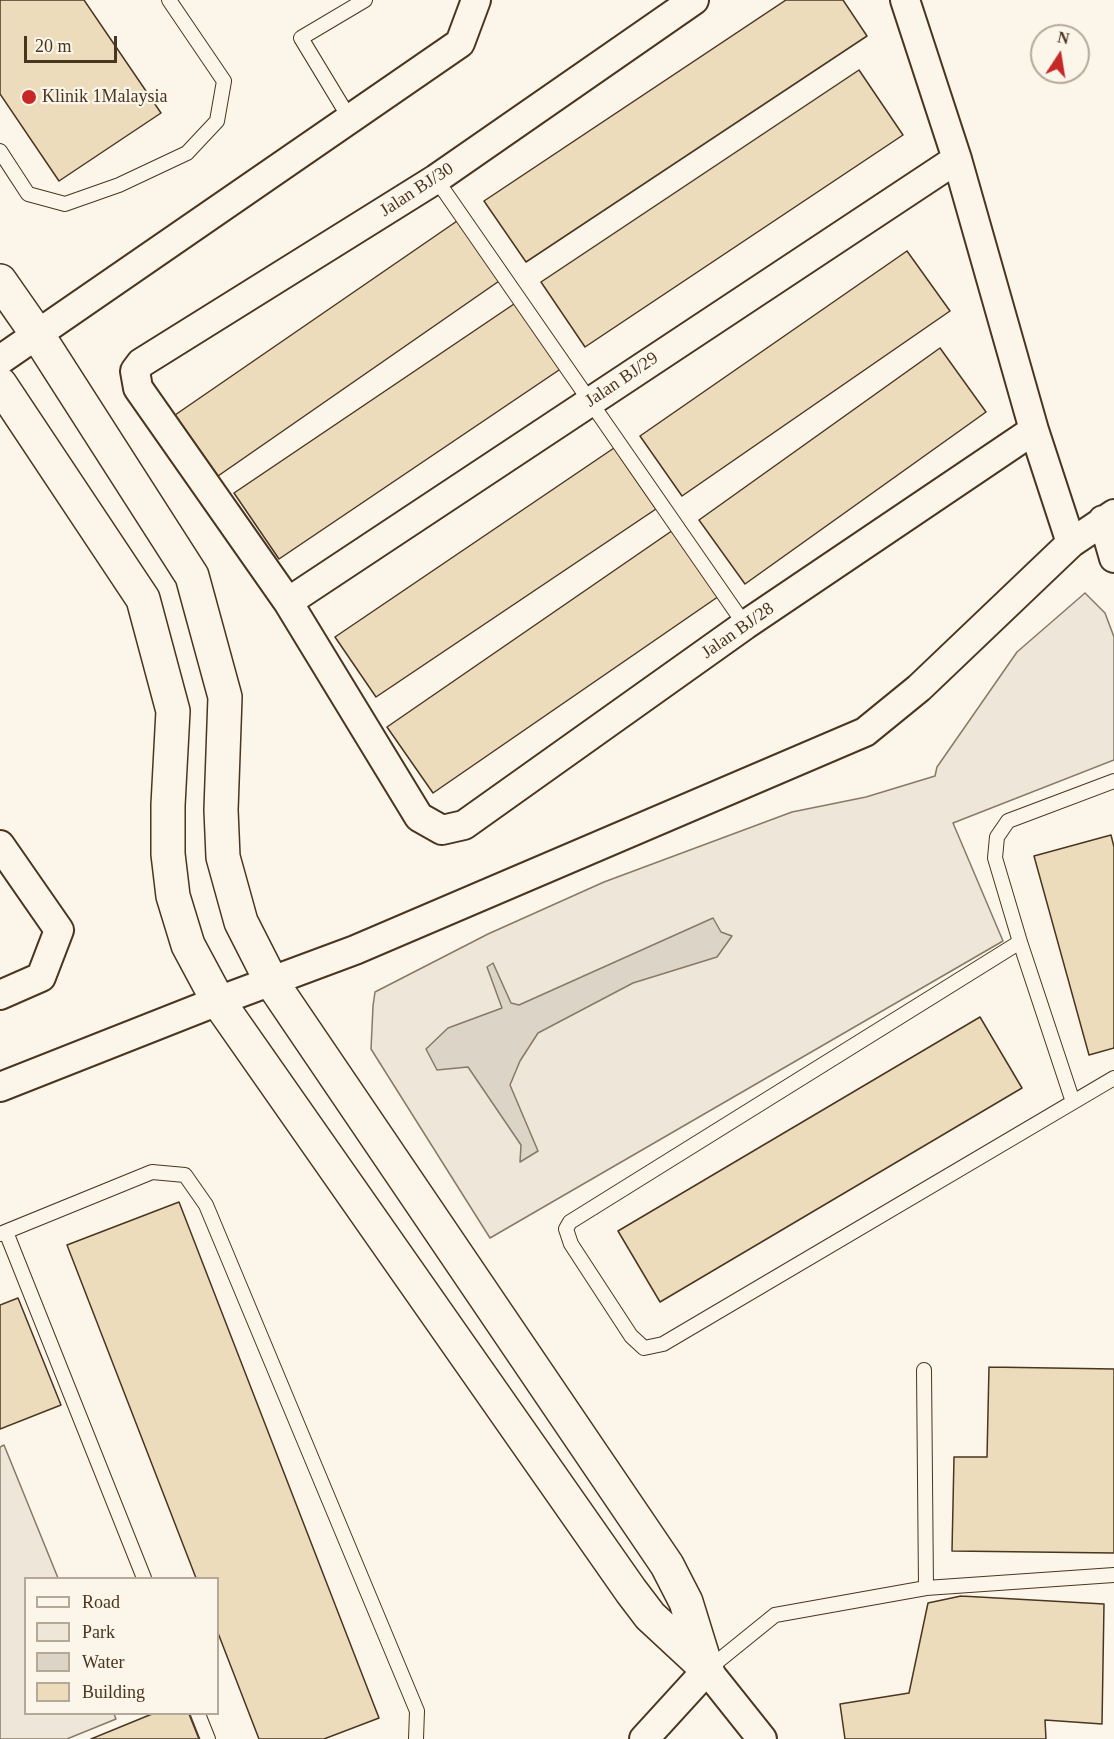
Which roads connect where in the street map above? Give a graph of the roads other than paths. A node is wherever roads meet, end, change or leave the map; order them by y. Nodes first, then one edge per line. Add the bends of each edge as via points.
1 (170, 0) edge
2 (365, 0) edge
3 (476, 0) edge
4 (694, 0) edge
5 (905, 0) edge
6 (350, 118) junction
7 (0, 151) edge
8 (957, 159) junction
9 (436, 179) junction
10 (0, 281) edge
11 (37, 334) junction
12 (0, 360) edge
13 (0, 384) edge
14 (590, 401) junction
15 (1034, 430) junction
16 (1109, 517) edge
17 (1071, 543) junction
18 (1114, 558) edge
19 (288, 602) junction
20 (745, 625) junction
21 (1114, 781) edge
22 (0, 845) edge
23 (1020, 942) junction
24 (271, 981) junction
25 (0, 995) edge
26 (218, 1001) junction
27 (1114, 1078) edge
28 (0, 1087) edge
29 (1073, 1102) junction
30 (3, 1233) edge
31 (924, 1370) dead end
32 (1114, 1575) edge
33 (144, 1577) edge
34 (926, 1588) junction
35 (707, 1670) junction
36 (199, 1715) edge
37 (208, 1739) edge
38 (416, 1739) edge
39 (644, 1739) edge
40 (762, 1739) edge

1 - 7 lane via 224,81 217,121 187,153 119,185 65,204 28,194
2 - 6 lane via 301,38
3 - 6 street via 460,43
4 - 9 street, Jalan BJ/30
5 - 8 street
6 - 11 street
8 - 14 street, Jalan BJ/29
8 - 15 street
9 - 14 lane
9 - 19 street, Jalan BJ/30 via 141,363 135,371 138,388
10 - 11 street
11 - 12 street
11 - 24 street via 192,576 225,698 220,810 223,857 241,922
13 - 26 street via 143,599 173,711 168,854 173,896 188,945
14 - 19 street, Jalan BJ/29
14 - 20 lane
15 - 17 street
15 - 20 street, Jalan BJ/28
16 - 17 street
16 - 18 street
17 - 24 street via 919,688 865,732 355,950
19 - 20 street, Jalan BJ/28 via 419,817 442,830 464,825
21 - 23 lane via 1008,821 997,837 995,858
22 - 25 street via 59,930 41,978
23 - 29 lane
23 - 29 lane via 570,1222 566,1229 571,1244 631,1336 644,1348 663,1344
24 - 26 street
24 - 35 street via 667,1565 686,1602
26 - 28 street
26 - 35 street via 631,1592 650,1616
27 - 29 lane
30 - 33 lane
30 - 38 lane via 152,1172 185,1175 206,1205 417,1711
31 - 34 lane
32 - 34 lane
34 - 35 lane via 775,1615
35 - 39 street
35 - 40 street
36 - 37 lane

